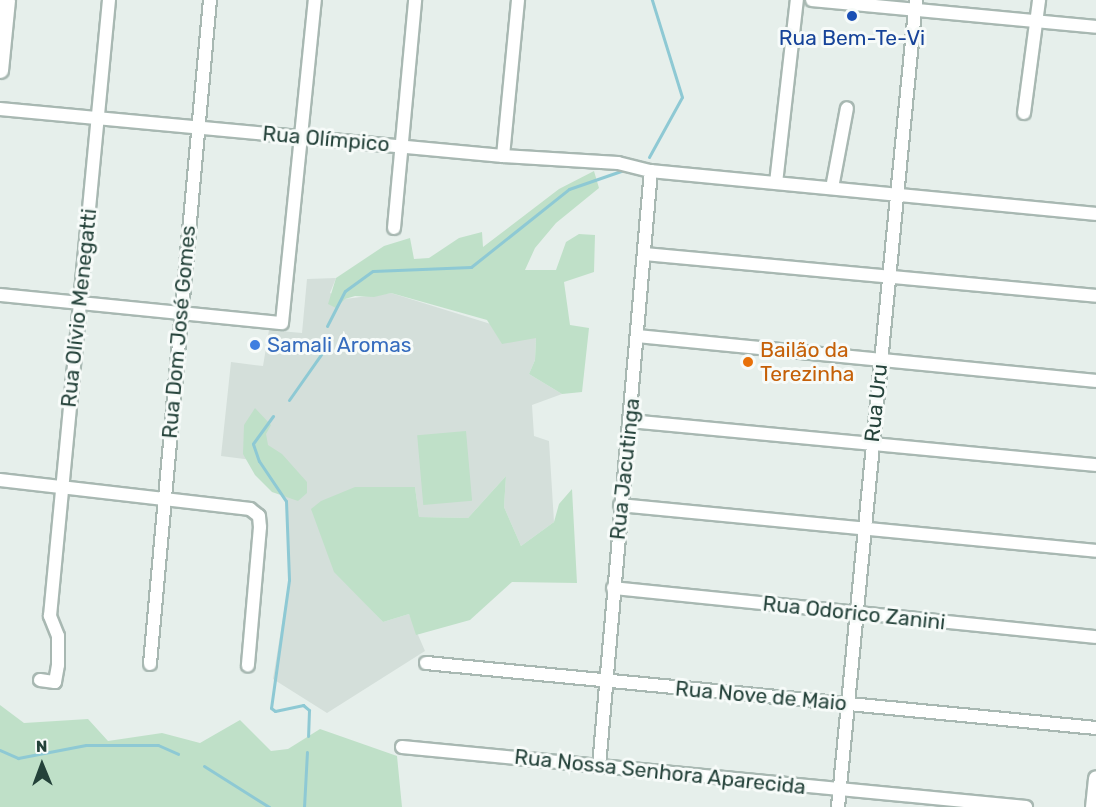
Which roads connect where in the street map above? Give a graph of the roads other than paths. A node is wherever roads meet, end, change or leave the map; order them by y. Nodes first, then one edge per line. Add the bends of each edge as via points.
1 (7, 0) edge
2 (109, 0) edge
3 (210, 0) edge
4 (315, 0) edge
5 (415, 0) edge
6 (518, 0) edge
7 (797, 0) edge
8 (812, 0) edge
9 (1039, 0) edge
10 (915, 5) edge
11 (1037, 21) junction
12 (1096, 27) edge
13 (0, 70) edge
14 (847, 108) dead end
15 (0, 109) edge
16 (1024, 113) dead end
17 (97, 120) junction
18 (198, 127) junction
19 (300, 136) junction
20 (401, 145) junction
21 (503, 156) junction
22 (651, 171) junction
23 (776, 183) junction
24 (832, 188) junction
25 (896, 194) junction
26 (1096, 214) edge
27 (394, 228) dead end
28 (645, 254) junction
29 (888, 277) junction
30 (0, 295) edge
31 (1096, 296) edge
32 (80, 304) junction
33 (181, 313) junction
34 (638, 336) junction
35 (881, 361) junction
36 (1096, 381) edge
37 (630, 421) junction
38 (872, 446) junction
39 (1096, 465) edge
40 (0, 480) edge
41 (62, 488) junction
42 (163, 500) junction
43 (620, 506) junction
44 (865, 530) junction
45 (1096, 551) edge
46 (613, 588) junction
47 (856, 614) junction
48 (1096, 637) edge
49 (426, 663) dead end
50 (150, 664) dead end
51 (248, 665) dead end
52 (40, 680) dead end
53 (606, 683) junction
54 (849, 704) junction
55 (1096, 728) edge
56 (402, 747) dead end
57 (599, 766) junction
58 (1096, 778) edge
59 (839, 790) junction
60 (838, 807) edge
61 (1026, 807) edge
62 (1093, 807) edge

1 - 13 street
2 - 17 street, Rua Olívio Menegatti
3 - 18 street, Rua Dom José Gomes
4 - 19 street
5 - 20 street
6 - 21 street
7 - 23 street
8 - 10 street
9 - 11 street
10 - 11 street
10 - 25 street, Rua Uru
11 - 12 street
11 - 16 street
14 - 24 street
15 - 17 street, Rua Olímpico
17 - 18 street, Rua Olímpico
17 - 32 street, Rua Olívio Menegatti
18 - 19 street, Rua Olímpico
18 - 33 street, Rua Dom José Gomes
19 - 20 street, Rua Olímpico
19 - 33 street via 282,323
20 - 21 street, Rua Olímpico
20 - 27 street
21 - 22 street, Rua Olímpico via 618,163
22 - 23 street, Rua Olímpico
22 - 28 street, Rua Jacutinga
23 - 24 street, Rua Olímpico
24 - 25 street, Rua Olímpico
25 - 26 street, Rua Olímpico
25 - 29 street, Rua Uru
28 - 29 street
28 - 34 street, Rua Jacutinga
29 - 31 street
29 - 35 street, Rua Uru
30 - 32 street
32 - 33 street
32 - 41 street, Rua Olívio Menegatti
33 - 42 street, Rua Dom José Gomes
34 - 35 street
34 - 37 street, Rua Jacutinga
35 - 36 street
35 - 38 street, Rua Uru
37 - 38 street
37 - 43 street, Rua Jacutinga
38 - 39 street
38 - 44 street, Rua Uru
40 - 41 street
41 - 42 street
41 - 52 street, Rua Olívio Menegatti via 50,616 58,636 58,665 55,682
42 - 50 street, Rua Dom José Gomes
42 - 51 street via 250,508 259,516
43 - 44 street
43 - 46 street, Rua Jacutinga
44 - 45 street
44 - 47 street, Rua Uru
46 - 47 street, Rua Odorico Zanini
46 - 53 street, Rua Jacutinga
47 - 48 street, Rua Odorico Zanini
47 - 54 street, Rua Uru
49 - 53 street, Rua Nove de Maio
53 - 54 street, Rua Nove de Maio
53 - 57 street, Rua Jacutinga
54 - 55 street, Rua Nove de Maio
54 - 59 street, Rua Uru
56 - 57 street, Rua Nossa Senhora Aparecida
57 - 59 street, Rua Nossa Senhora Aparecida
58 - 62 street
59 - 60 street, Rua Uru
59 - 61 street, Rua Nossa Senhora Aparecida

